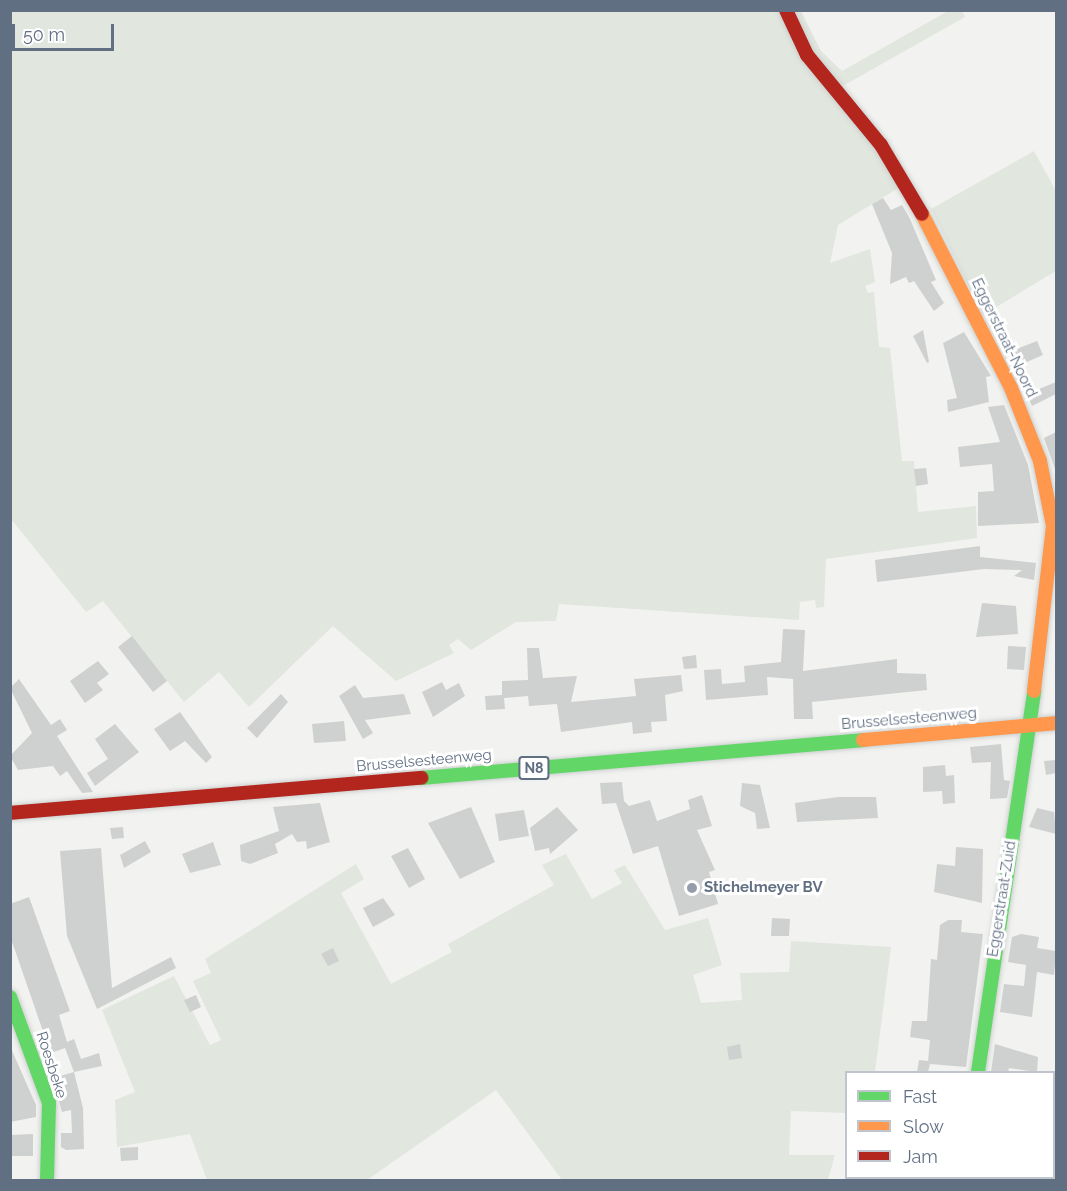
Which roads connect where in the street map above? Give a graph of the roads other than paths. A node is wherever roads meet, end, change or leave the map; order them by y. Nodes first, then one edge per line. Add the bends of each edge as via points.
1 (786, 10) edge
2 (1056, 723) edge
3 (1030, 726) junction
4 (10, 813) edge
5 (10, 997) edge
6 (978, 1071) edge
7 (47, 1180) edge

1 - 3 street, Eggerstraat-Noord via 807,55 870,130 929,226 1011,388 1040,461 1053,526
2 - 3 street, Brusselsesteenweg / N8
3 - 4 street, Brusselsesteenweg / N8
3 - 6 street, Eggerstraat-Zuid
5 - 7 street, Roesbeke via 49,1103

